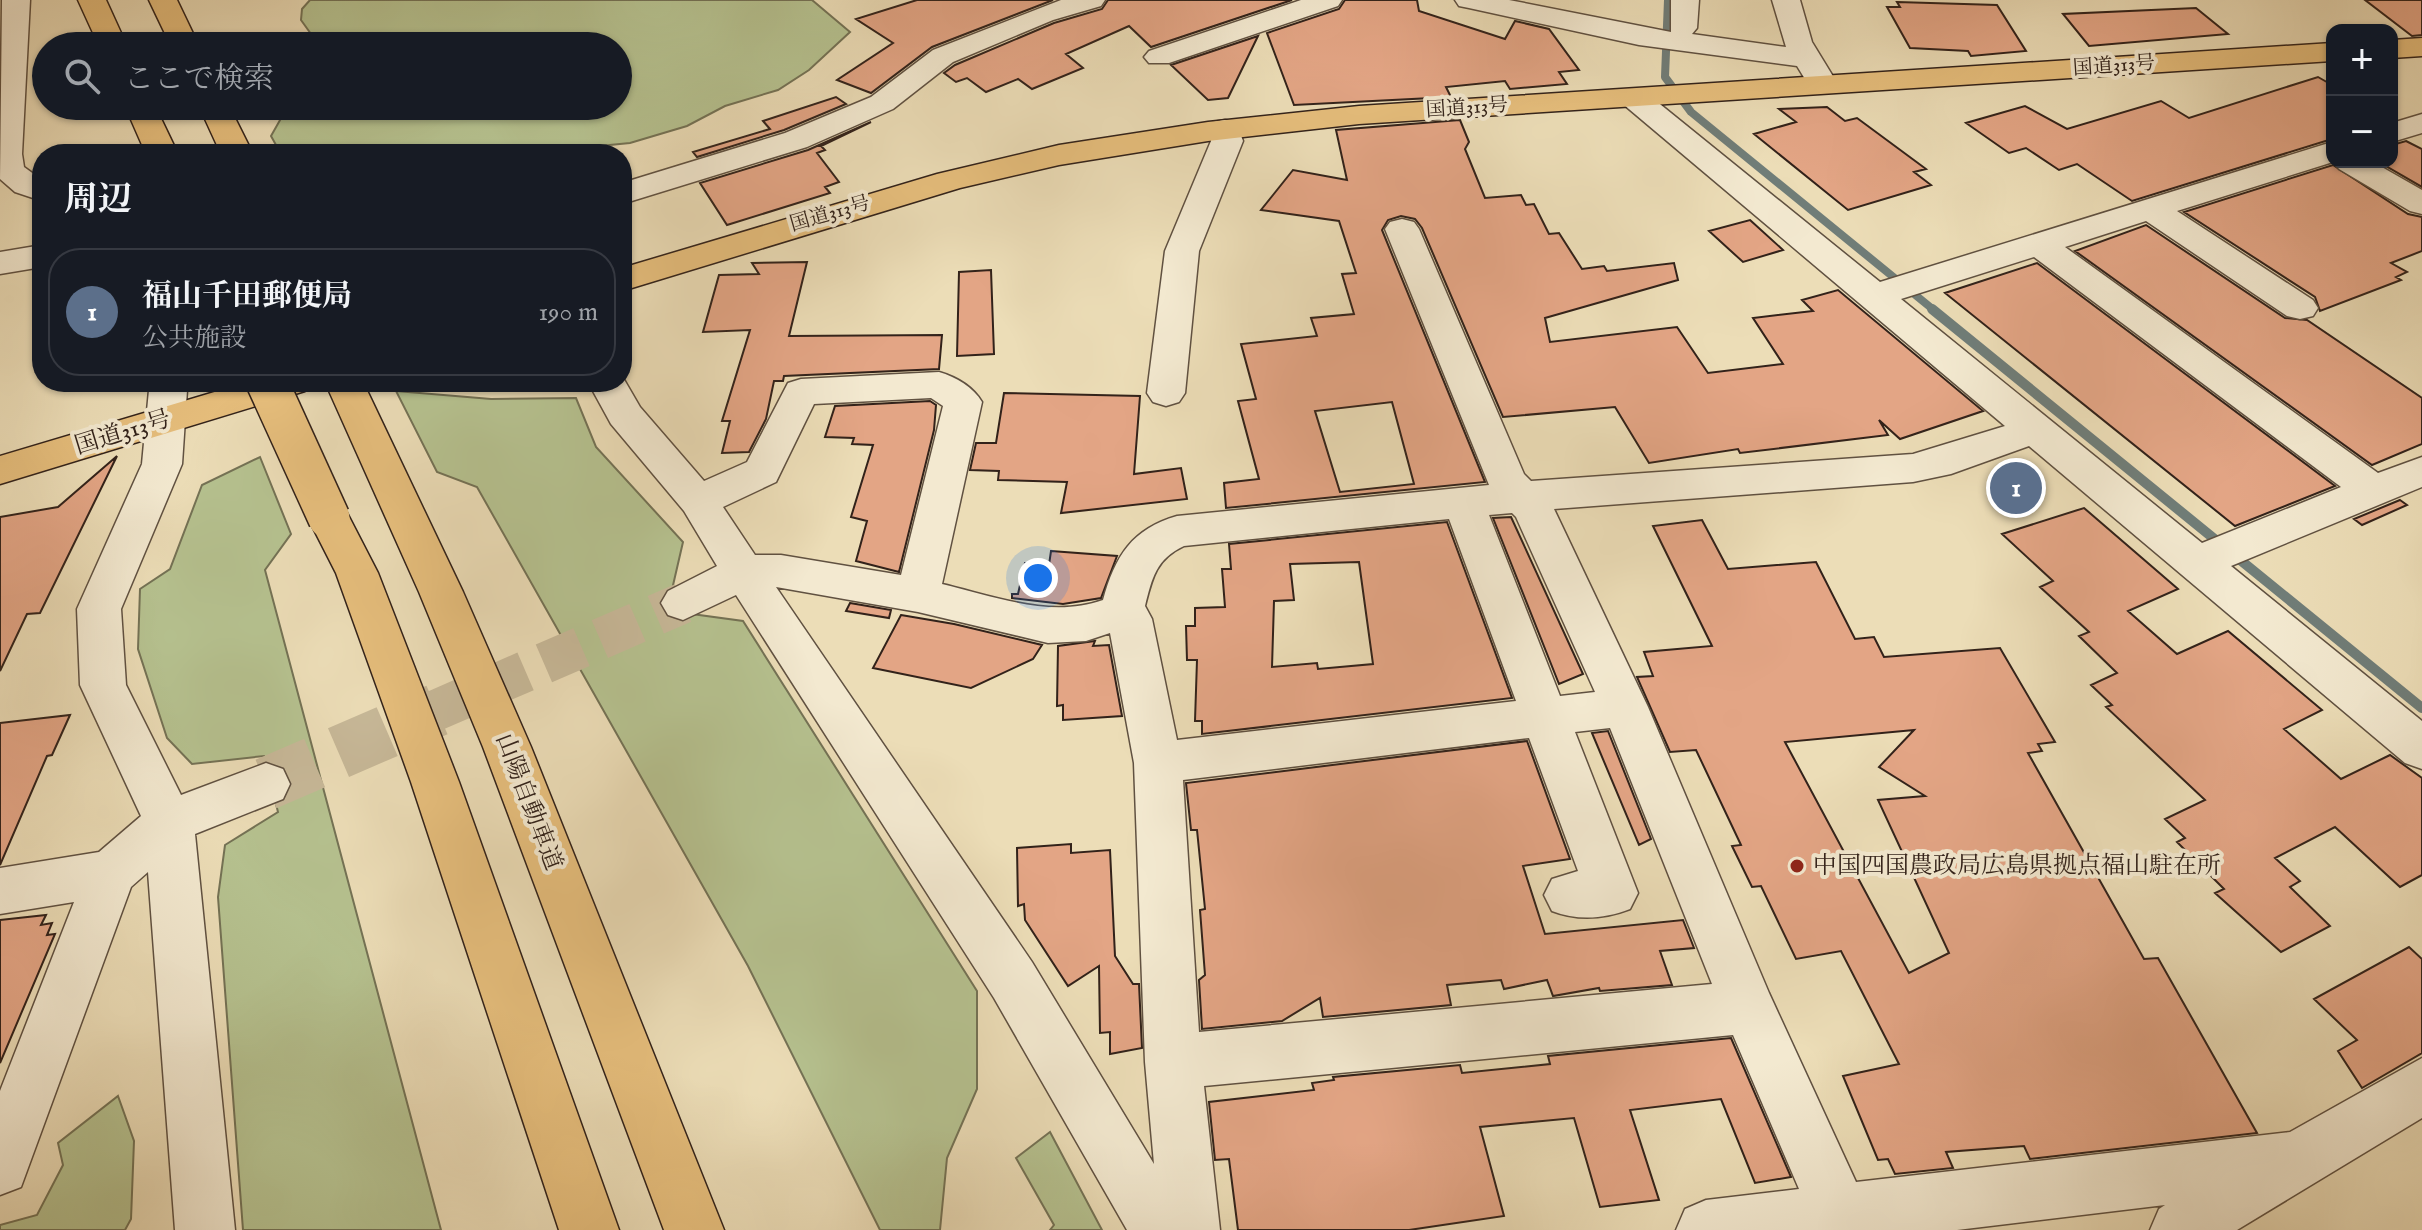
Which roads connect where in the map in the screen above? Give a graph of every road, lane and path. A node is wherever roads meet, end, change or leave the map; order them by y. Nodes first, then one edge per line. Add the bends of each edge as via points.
1 (16, 0) edge
2 (92, 0) edge
3 (163, 0) edge
4 (1091, 0) edge
5 (1328, 0) edge
6 (1473, 0) edge
7 (1786, 0) edge
8 (1682, 23) edge
9 (107, 32) edge
10 (178, 32) edge
11 (2422, 47) edge
12 (2398, 49) edge
13 (2326, 52) edge
14 (1159, 57) dead end
15 (1806, 58) junction
16 (1825, 86) junction
17 (1648, 97) junction
18 (146, 120) edge
19 (221, 120) edge
20 (2422, 123) edge
21 (1225, 129) junction
22 (2398, 131) edge
23 (157, 144) edge
24 (233, 144) edge
25 (2326, 154) edge
26 (2360, 168) edge
27 (32, 188) edge
28 (632, 191) edge
29 (2422, 204) edge
30 (2152, 210) junction
31 (1402, 229) dead end
32 (2040, 245) junction
33 (32, 258) edge
34 (0, 263) edge
35 (632, 277) edge
36 (1894, 289) junction
37 (2300, 308) dead end
38 (228, 392) edge
39 (272, 392) edge
40 (349, 392) edge
41 (612, 392) edge
42 (1166, 393) dead end
43 (170, 401) edge
44 (2037, 429) junction
45 (0, 470) edge
46 (2403, 486) edge
47 (1521, 497) junction
48 (698, 501) junction
49 (1464, 503) junction
50 (2218, 554) junction
51 (743, 572) junction
52 (918, 595) junction
53 (683, 603) tunnel mouth
54 (1122, 611) junction
55 (1625, 707) junction
56 (1546, 716) junction
57 (2422, 749) edge
58 (1158, 763) junction
59 (266, 784) tunnel mouth
60 (169, 822) junction
61 (111, 873) junction
62 (0, 891) edge
63 (1570, 895) dead end
64 (1748, 1007) junction
65 (1173, 1062) junction
66 (2422, 1086) edge
67 (2298, 1160) junction
68 (0, 1166) edge
69 (1840, 1215) junction
70 (205, 1230) edge
71 (589, 1230) edge
72 (694, 1230) edge
73 (1160, 1230) edge
74 (1190, 1230) edge
75 (1706, 1230) edge
76 (2180, 1230) edge

1 - 27 street via 1,135 8,166
2 - 9 highway
3 - 10 highway
4 - 28 street via 943,56 882,103 796,140
5 - 14 street
6 - 8 street via 1639,36
7 - 15 street
8 - 15 street
11 - 12 highway
13 - 16 highway, 国道313号
15 - 16 street
16 - 17 highway, 国道313号
17 - 21 highway, 国道313号
17 - 36 street
18 - 23 highway
19 - 24 highway
20 - 22 street
21 - 35 highway, 国道313号 via 1055,156 902,194
21 - 42 street via 1227,141 1182,251
25 - 30 street
26 - 29 street
30 - 32 street
30 - 37 street
31 - 47 street via 1507,481
32 - 36 street
32 - 46 street
33 - 34 street
36 - 44 street
38 - 43 highway, 国道313号
39 - 71 highway, bridge via 357,573
40 - 72 highway, 山陽自動車道 via 507,747
41 - 48 street via 625,415
43 - 45 highway, 国道313号
43 - 60 street via 162,464 99,609 103,685
44 - 47 street via 1913,468
44 - 50 street
46 - 50 street
47 - 49 street
47 - 55 street via 1533,509
48 - 51 street
48 - 52 street via 762,472 801,392 939,385 963,402
49 - 54 street via 1177,531 1151,542 1136,560
49 - 56 street
50 - 57 street
51 - 52 street via 781,571
51 - 53 street
51 - 73 street via 1013,980
52 - 54 street via 1048,626 1086,624
54 - 58 street via 1130,619
55 - 56 street
55 - 64 street
56 - 58 street
56 - 63 street via 1612,893
58 - 65 street
59 - 60 street
60 - 61 street
60 - 70 street
61 - 62 street
61 - 68 street
64 - 65 street
64 - 69 street
65 - 74 street
66 - 67 street
67 - 69 street
67 - 76 street
69 - 75 street

